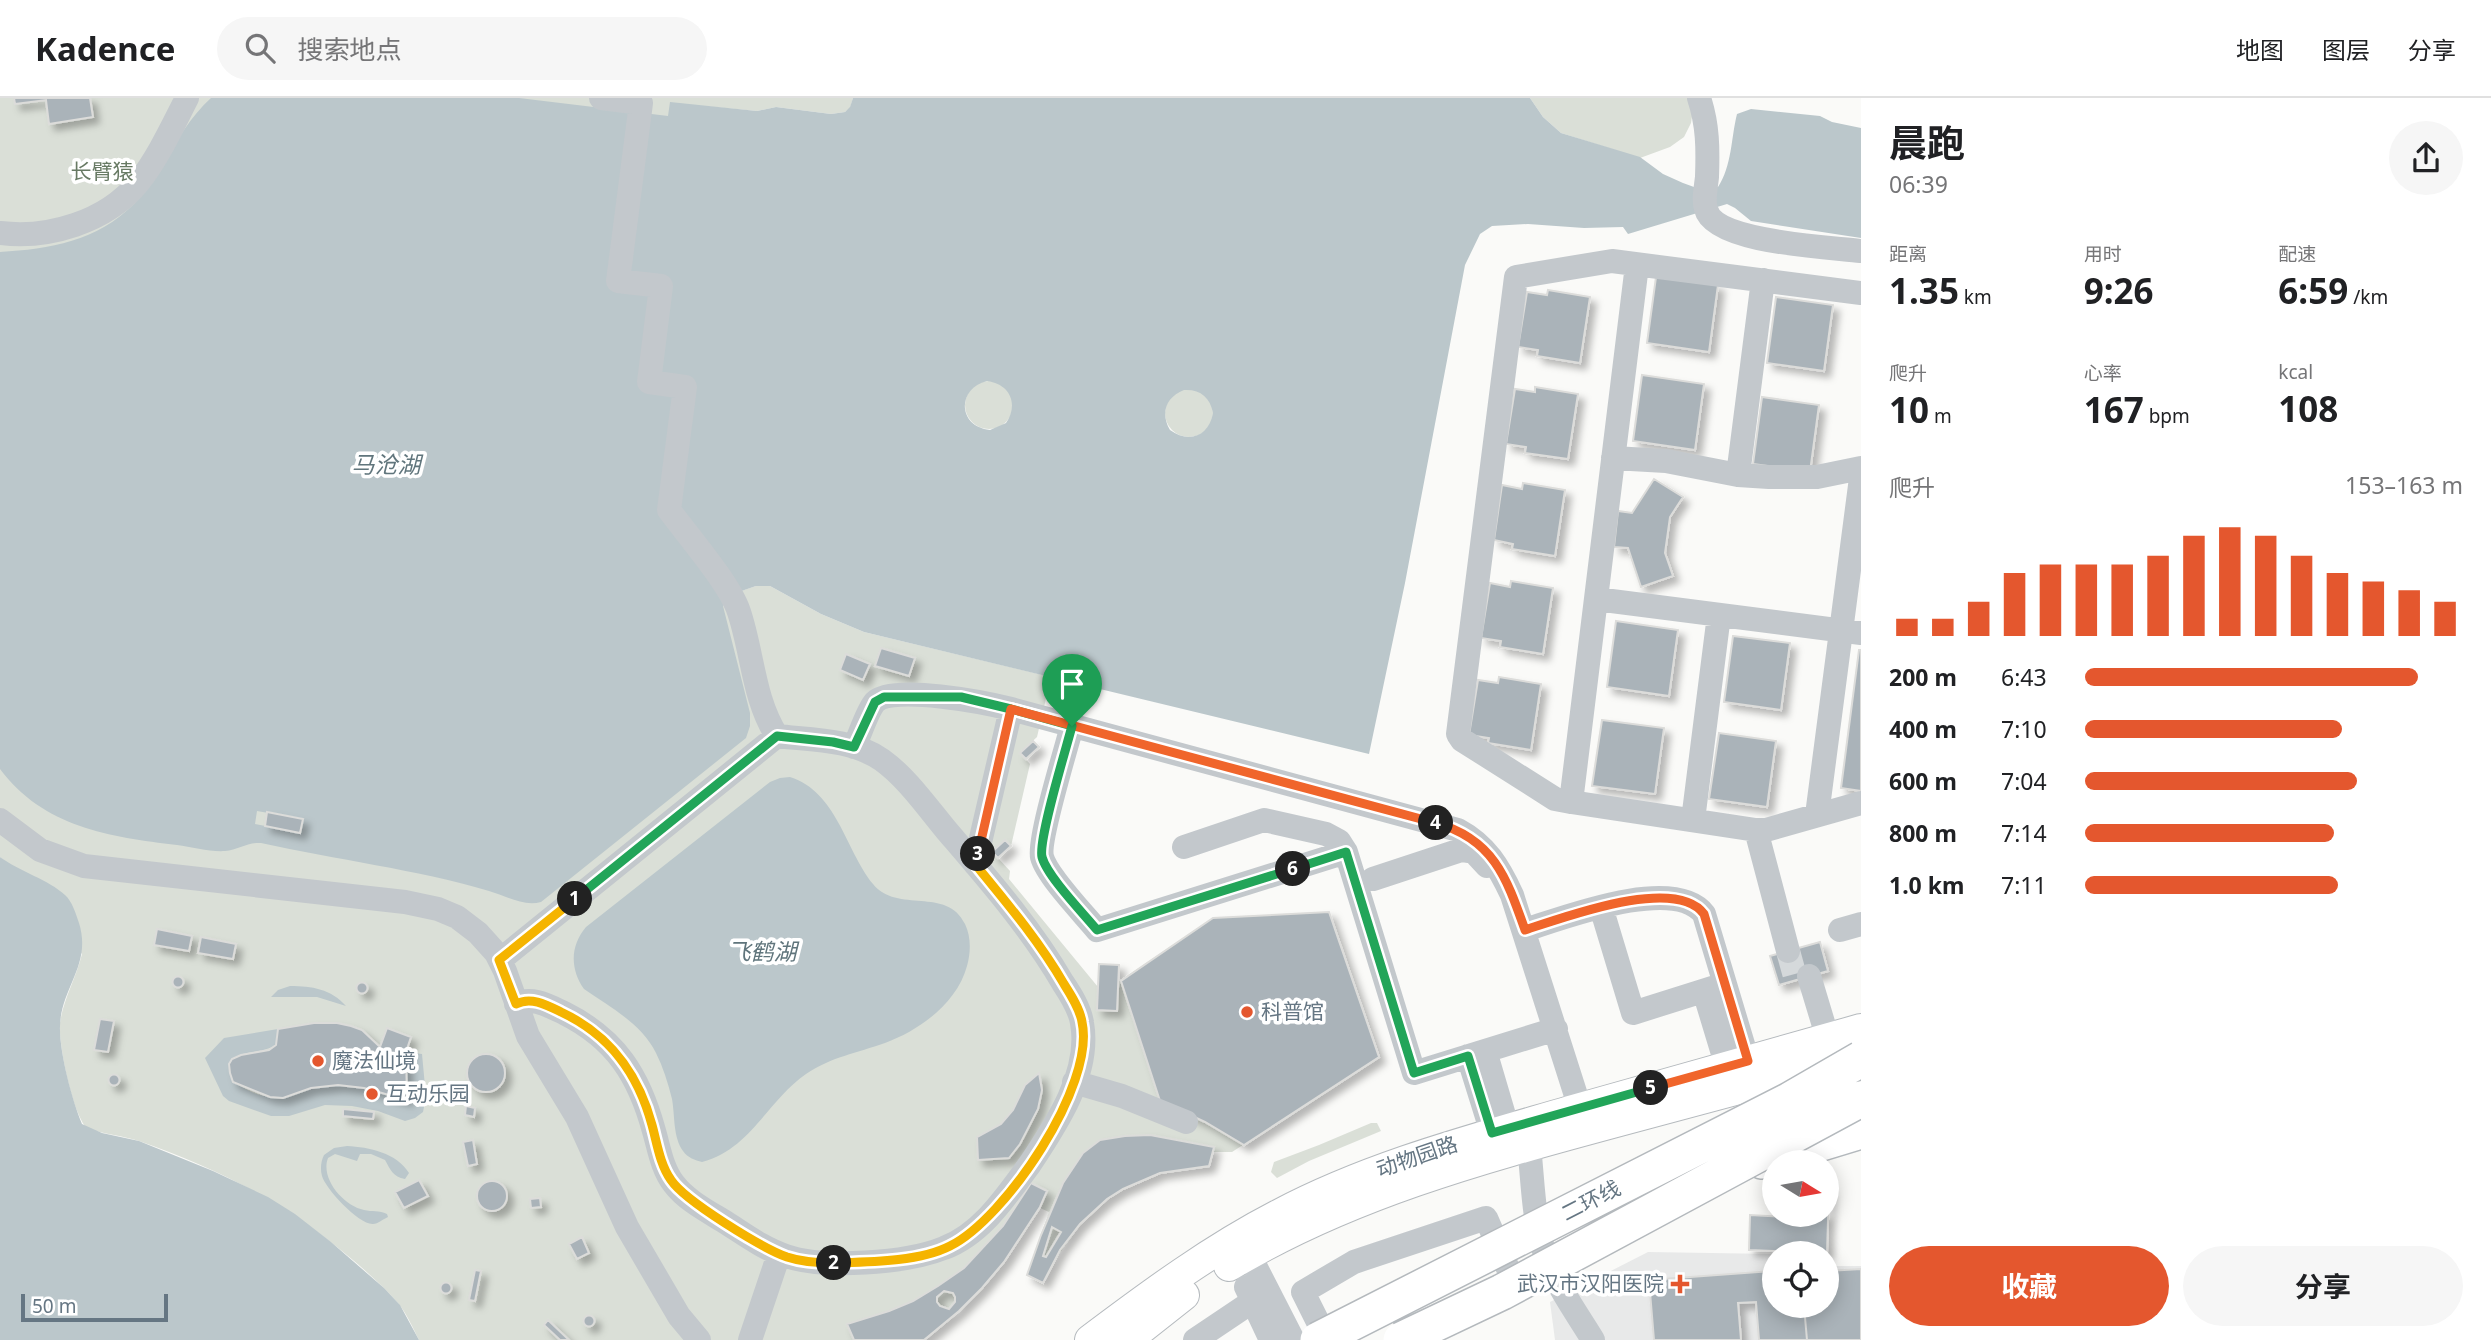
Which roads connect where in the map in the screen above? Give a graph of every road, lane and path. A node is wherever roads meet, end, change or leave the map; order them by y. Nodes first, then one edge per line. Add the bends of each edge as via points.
1 (187, 98) edge
2 (601, 98) edge
3 (1699, 98) edge
4 (0, 233) edge
5 (1861, 251) edge
6 (1637, 265) junction
7 (1763, 281) junction
8 (1861, 293) edge
9 (1613, 458) junction
10 (1861, 468) edge
11 (1738, 475) junction
12 (1861, 478) edge
13 (1596, 599) junction
14 (1720, 615) junction
15 (1851, 632) edge
16 (1011, 709) junction
17 (1072, 726) junction
18 (777, 736) junction
19 (854, 747) junction
20 (1571, 802) junction
21 (1861, 803) edge
22 (1817, 815) junction
23 (0, 820) edge
24 (1693, 820) junction
25 (1761, 830) junction
26 (1184, 847) dead end
27 (1473, 849) junction
28 (1346, 852) junction
29 (975, 864) junction
30 (1373, 878) dead end
31 (1601, 907) junction
32 (1525, 930) junction
33 (1794, 949) tunnel mouth
34 (499, 960) junction
35 (1803, 978) tunnel mouth
36 (1715, 988) junction
37 (516, 1004) junction
38 (1861, 1029) edge
39 (1551, 1030) junction
40 (1820, 1041) junction
41 (1476, 1053) junction
42 (1861, 1058) edge
43 (1738, 1064) junction
44 (1074, 1082) junction
45 (1861, 1099) edge
46 (1575, 1110) junction
47 (1186, 1122) dead end
48 (1861, 1131) edge
49 (1510, 1140) junction
50 (1728, 1171) junction
51 (779, 1254) junction
52 (1242, 1259) junction
53 (1259, 1300) junction
54 (699, 1340) edge
55 (750, 1340) edge
56 (1090, 1340) edge
57 (1126, 1340) edge
58 (1195, 1340) edge
59 (1227, 1340) edge
60 (1271, 1340) edge
61 (1293, 1340) edge
62 (1318, 1340) edge
63 (1327, 1340) edge
64 (1403, 1340) edge
65 (1578, 1340) edge
66 (1594, 1340) edge

1 - 4 lane via 139,181 113,205 48,233
2 - 18 lane via 641,103 618,281 661,286 649,382 685,387 669,510 731,595 761,706
3 - 5 lane via 1709,141 1705,206 1714,221 1752,237
6 - 7 lane
6 - 9 lane
6 - 20 lane via 1612,261 1516,277 1458,734 1555,799
7 - 8 lane
7 - 11 lane
9 - 11 lane via 1666,461
9 - 13 lane
10 - 11 lane via 1808,477
12 - 15 lane
13 - 14 lane
13 - 20 lane
14 - 15 lane
14 - 24 lane
15 - 22 lane
16 - 17 lane
16 - 19 lane via 952,696 884,697 875,702
16 - 29 lane
17 - 27 lane via 1451,827 1466,834
17 - 28 lane via 1042,855 1061,887 1097,930
18 - 19 lane
18 - 34 lane
19 - 29 lane via 890,767
20 - 24 lane
21 - 22 lane
22 - 25 lane
23 - 34 lane via 40,850 84,866 438,909 472,927
24 - 25 lane
25 - 33 lane
26 - 28 lane via 1264,820 1326,834
27 - 30 lane
27 - 32 lane via 1499,868
27 - 39 lane via 1470,851 1481,859 1505,898
28 - 41 lane via 1414,1073
29 - 44 lane via 1051,961 1078,1011 1083,1049
31 - 32 lane
31 - 36 lane via 1664,899 1698,907 1704,914
31 - 36 lane via 1633,1013
32 - 39 lane
34 - 37 lane
35 - 40 lane
36 - 43 lane
37 - 51 lane via 526,1000 557,1010 610,1044 642,1093 660,1155 677,1188
37 - 54 lane via 533,1045 577,1117 627,1227 679,1316
38 - 40 main road, 动物园路
39 - 41 lane
39 - 46 lane
40 - 43 main road, 动物园路
41 - 49 lane
42 - 49 main road, 动物园路
42 - 62 highway, 二环线, bridge via 1778,1106
43 - 46 main road, 动物园路
44 - 47 lane
44 - 51 lane via 1059,1119 1017,1182 987,1219 949,1247 854,1262 806,1261
45 - 50 highway, 二环线, bridge
46 - 49 main road, 动物园路
48 - 50 highway, bridge
49 - 52 main road, 动物园路 via 1359,1200
49 - 56 main road, 动物园路 via 1354,1179 1280,1213 1189,1268
49 - 65 lane via 1530,1243
49 - 66 lane via 1535,1204 1544,1252
50 - 64 highway, 二环线, bridge
51 - 55 lane
52 - 53 lane
52 - 57 main road, 动物园路 via 1197,1285
53 - 58 lane
53 - 59 lane
53 - 60 lane
53 - 61 lane
63 - 64 lane via 1303,1292 1354,1262 1486,1218 1516,1287

